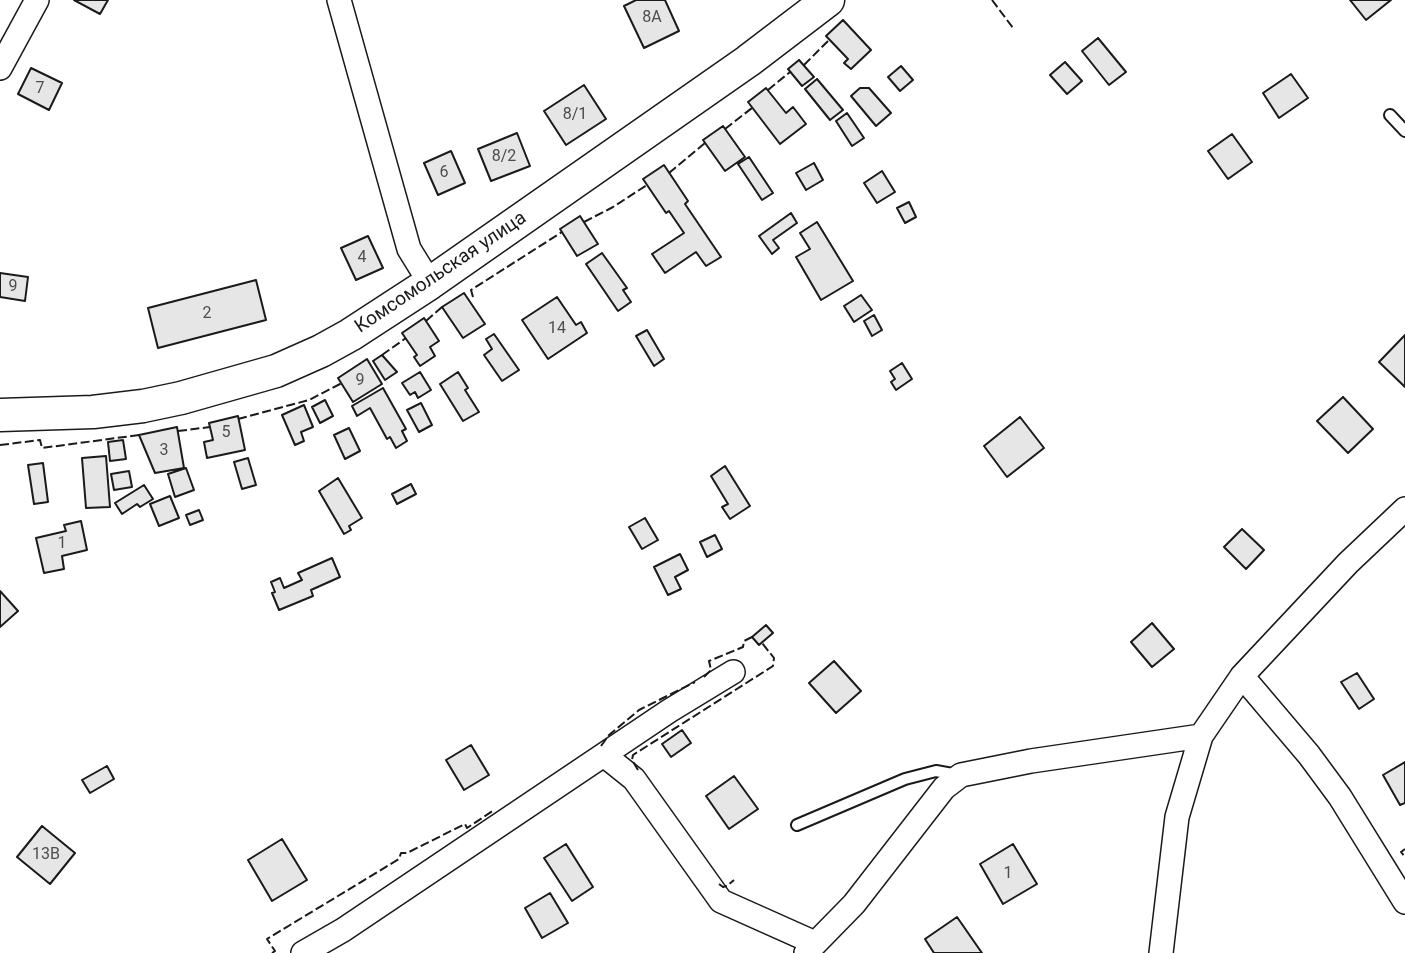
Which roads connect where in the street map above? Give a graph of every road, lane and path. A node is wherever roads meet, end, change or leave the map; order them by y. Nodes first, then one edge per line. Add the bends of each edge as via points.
1 (37, 0) edge
2 (339, 0) edge
3 (828, 0) edge
4 (0, 68) edge
5 (1390, 115) dead end
6 (1405, 131) edge
7 (430, 283) junction
8 (0, 415) edge
9 (1405, 509) edge
10 (733, 672) dead end
11 (1242, 676) junction
12 (1201, 736) junction
13 (604, 755) junction
14 (961, 775) junction
15 (797, 825) dead end
16 (1405, 902) edge
17 (810, 948) edge
18 (303, 953) edge
19 (1161, 953) edge

1 - 4 street
2 - 7 street via 408,249
3 - 7 street, Комсомольская улица
5 - 6 lane
7 - 8 street, Комсомольская улица via 350,335 276,371 143,406
9 - 11 street
10 - 13 street
11 - 12 street
11 - 16 street via 1340,797
12 - 14 street
12 - 19 street via 1177,817
13 - 17 street via 634,779 721,901
13 - 18 street
14 - 15 lane via 936,771 905,779
14 - 17 street via 944,788 854,904

